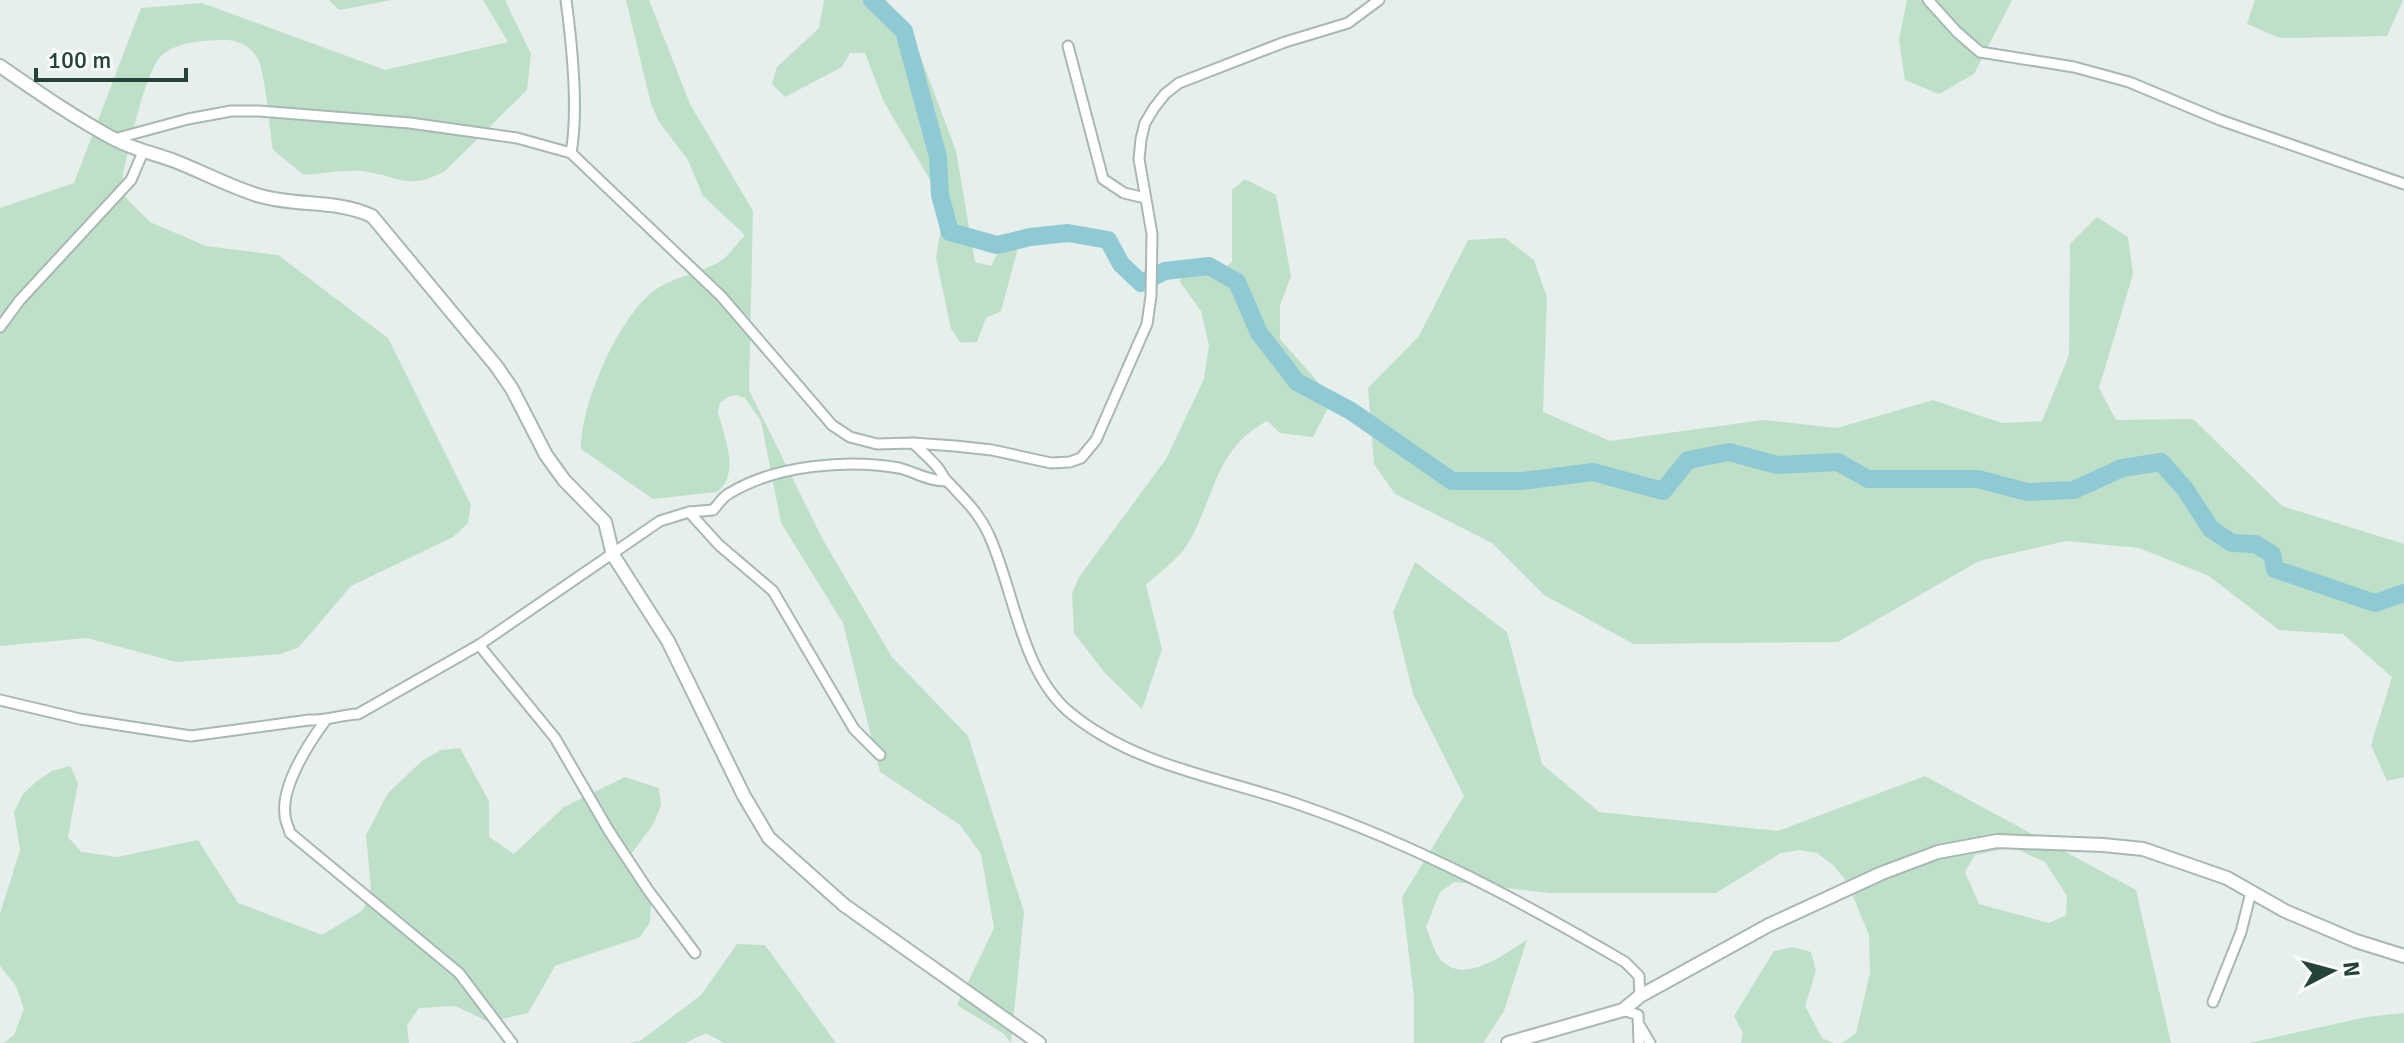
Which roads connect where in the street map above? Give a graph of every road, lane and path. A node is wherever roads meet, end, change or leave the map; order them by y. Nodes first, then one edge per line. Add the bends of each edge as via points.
1 (566, 0) edge
2 (1379, 0) edge
3 (1928, 0) edge
4 (1068, 46) dead end
5 (0, 66) edge
6 (114, 139) junction
7 (143, 152) junction
8 (571, 153) junction
9 (2404, 184) edge
10 (1145, 198) junction
11 (0, 327) edge
12 (913, 443) junction
13 (946, 481) junction
14 (689, 512) junction
15 (613, 555) junction
16 (479, 645) junction
17 (0, 700) edge
18 (325, 721) junction
19 (880, 755) dead end
20 (2251, 892) junction
21 (695, 953) dead end
22 (2404, 956) edge
23 (1640, 996) junction
24 (2213, 1002) dead end
25 (1623, 1010) junction
26 (1640, 1026) junction
27 (512, 1043) edge
28 (1039, 1043) edge
29 (1508, 1043) edge
30 (1639, 1043) edge
31 (1650, 1043) edge

1 - 8 street
2 - 10 street via 1348,23 1195,76 1165,94 1141,139
3 - 9 street via 1980,52 2129,82
4 - 10 street via 1103,179 1124,193
5 - 6 street
6 - 7 street
6 - 8 street via 188,119 259,111 410,123 517,138
7 - 11 street via 131,180
7 - 15 street via 258,195 336,205 372,216 497,367 546,455 605,522
8 - 12 street via 721,296 832,425 850,437 877,444
10 - 12 street via 1152,234 1147,324 1088,452 1070,462 1051,463 992,450
12 - 13 street
13 - 14 street via 864,465 806,467 728,493 713,510
13 - 23 street via 981,518 1040,675 1082,721 1132,751 1303,806 1472,878 1625,962 1639,976
14 - 15 street via 660,521
14 - 19 street via 773,591 854,729
15 - 16 street
15 - 28 street via 668,641 769,838 844,905
16 - 18 street via 358,714
16 - 21 street via 555,738 609,831
17 - 18 street via 191,736
18 - 27 street via 304,749 291,781 284,813 290,833 459,973
20 - 22 street via 2356,941
20 - 23 street via 2227,878 2143,849 2030,842 1971,845 1938,852 1854,886 1769,925
20 - 24 street
23 - 25 street
25 - 26 street via 1638,1015
25 - 29 street
26 - 30 street
26 - 31 street

